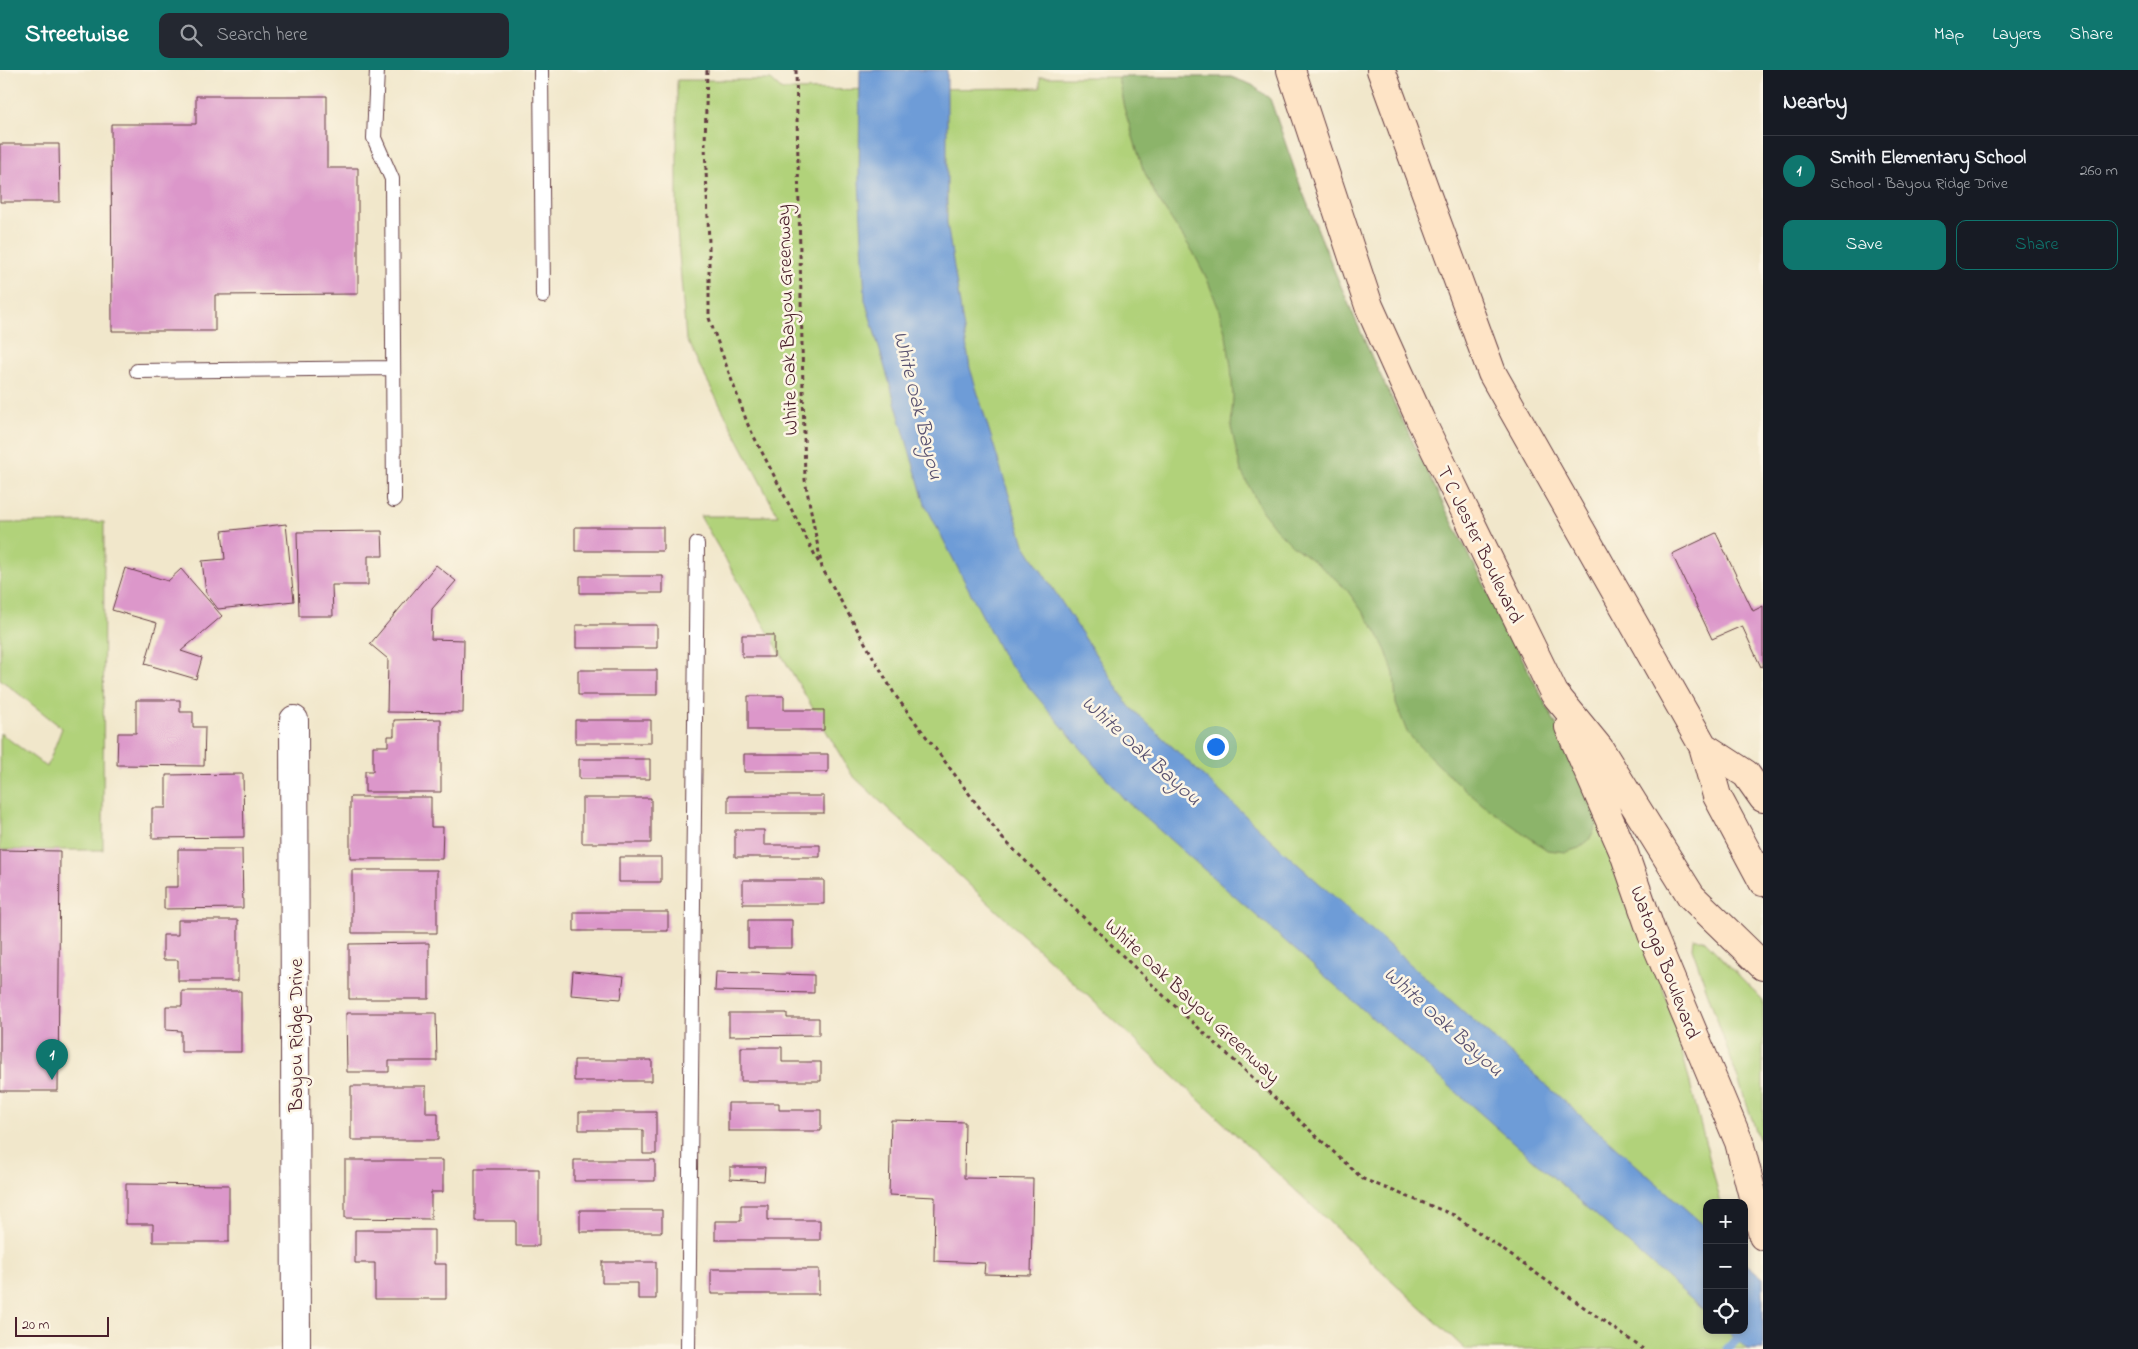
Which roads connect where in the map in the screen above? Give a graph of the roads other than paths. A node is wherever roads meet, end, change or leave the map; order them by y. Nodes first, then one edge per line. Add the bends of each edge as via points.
1 (377, 70) edge
2 (542, 70) edge
3 (1291, 70) edge
4 (1381, 70) edge
5 (544, 296) dead end
6 (393, 368) junction
7 (137, 372) dead end
8 (394, 500) dead end
9 (696, 544) dead end
10 (1554, 693) junction
11 (294, 720) dead end
12 (1704, 746) junction
13 (1762, 793) edge
14 (1763, 882) edge
15 (1763, 966) edge
16 (1763, 1236) edge
17 (296, 1349) edge
18 (688, 1349) edge

1 - 6 lane via 374,138 392,179
2 - 5 lane
3 - 10 main road, T C Jester Boulevard via 1369,306 1420,420
4 - 12 main road via 1492,373
6 - 7 lane
6 - 8 lane
9 - 18 lane
10 - 15 main road, T C Jester Boulevard via 1599,748 1691,896
10 - 16 main road, Watonga Boulevard via 1624,853 1652,934 1739,1142
11 - 17 street, Bayou Ridge Drive
12 - 13 main road via 1746,774
12 - 14 main road via 1717,796

